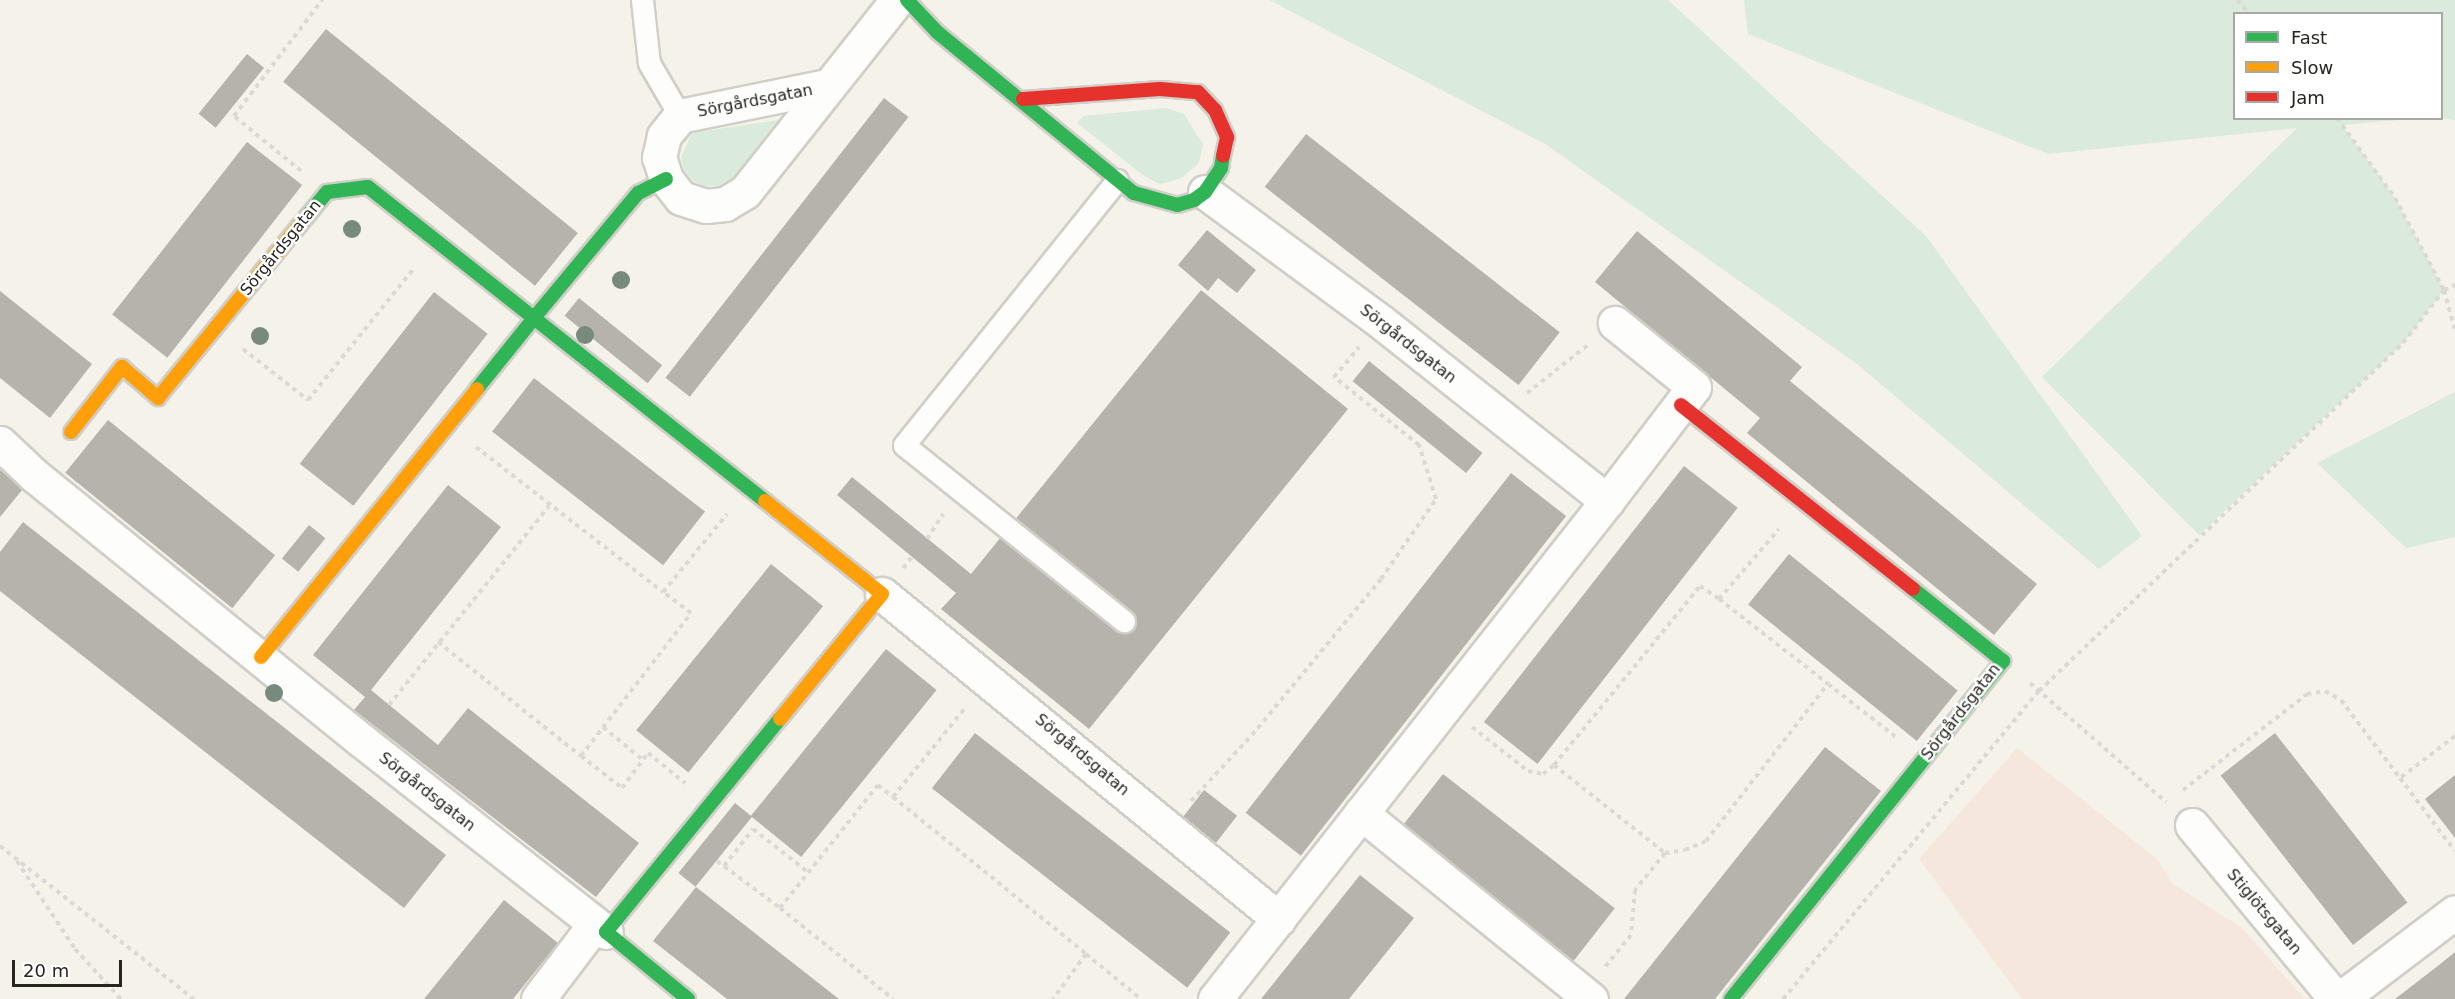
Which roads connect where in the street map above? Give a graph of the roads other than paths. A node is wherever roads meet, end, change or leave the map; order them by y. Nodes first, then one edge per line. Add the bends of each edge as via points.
1 (642, 0) edge
2 (897, 0) edge
3 (907, 0) edge
4 (827, 86) junction
5 (1023, 99) junction
6 (680, 116) junction
7 (666, 179) junction
8 (1117, 180) junction
9 (1205, 192) junction
10 (534, 318) junction
11 (1615, 323) road end
12 (1681, 405) junction
13 (71, 432) dead end
14 (0, 443) edge
15 (1607, 501) junction
16 (882, 594) junction
17 (1124, 621) dead end
18 (261, 657) junction
19 (1361, 813) junction
20 (2192, 825) road end
21 (2455, 912) edge
22 (1279, 920) junction
23 (600, 928) junction
24 (1588, 996) edge
25 (537, 999) edge
26 (688, 999) edge
27 (1215, 999) edge
28 (1731, 999) edge
29 (2338, 999) edge

1 - 6 lane via 649,63
2 - 4 street, Sörgårdsgatan
3 - 5 street via 937,32
4 - 6 street, Sörgårdsgatan
4 - 7 street, Sörgårdsgatan via 745,192 725,204 706,206 681,198
5 - 8 street
5 - 9 street via 1160,88 1198,92 1215,110 1227,137 1221,168
6 - 7 street, Sörgårdsgatan via 664,136 659,157
7 - 10 street via 638,194
8 - 9 street via 1141,196 1162,203 1177,205
8 - 17 lane via 904,445
9 - 15 street, Sörgårdsgatan via 1380,321
10 - 13 street, Sörgårdsgatan via 368,187 327,192 158,398 122,366
10 - 16 street, Sörgårdsgatan
10 - 18 street
11 - 12 street via 1694,387
12 - 15 street
12 - 28 street, Sörgårdsgatan via 2003,661
14 - 18 street, Sörgårdsgatan via 35,476
15 - 19 street
16 - 22 street, Sörgårdsgatan
16 - 23 street via 711,804
18 - 23 street, Sörgårdsgatan
19 - 22 street
19 - 24 street
20 - 29 street, Stiglötsgatan
21 - 29 street, Stiglötsgatan
22 - 27 street
23 - 25 street
23 - 26 street, Sörgårdsgatan

